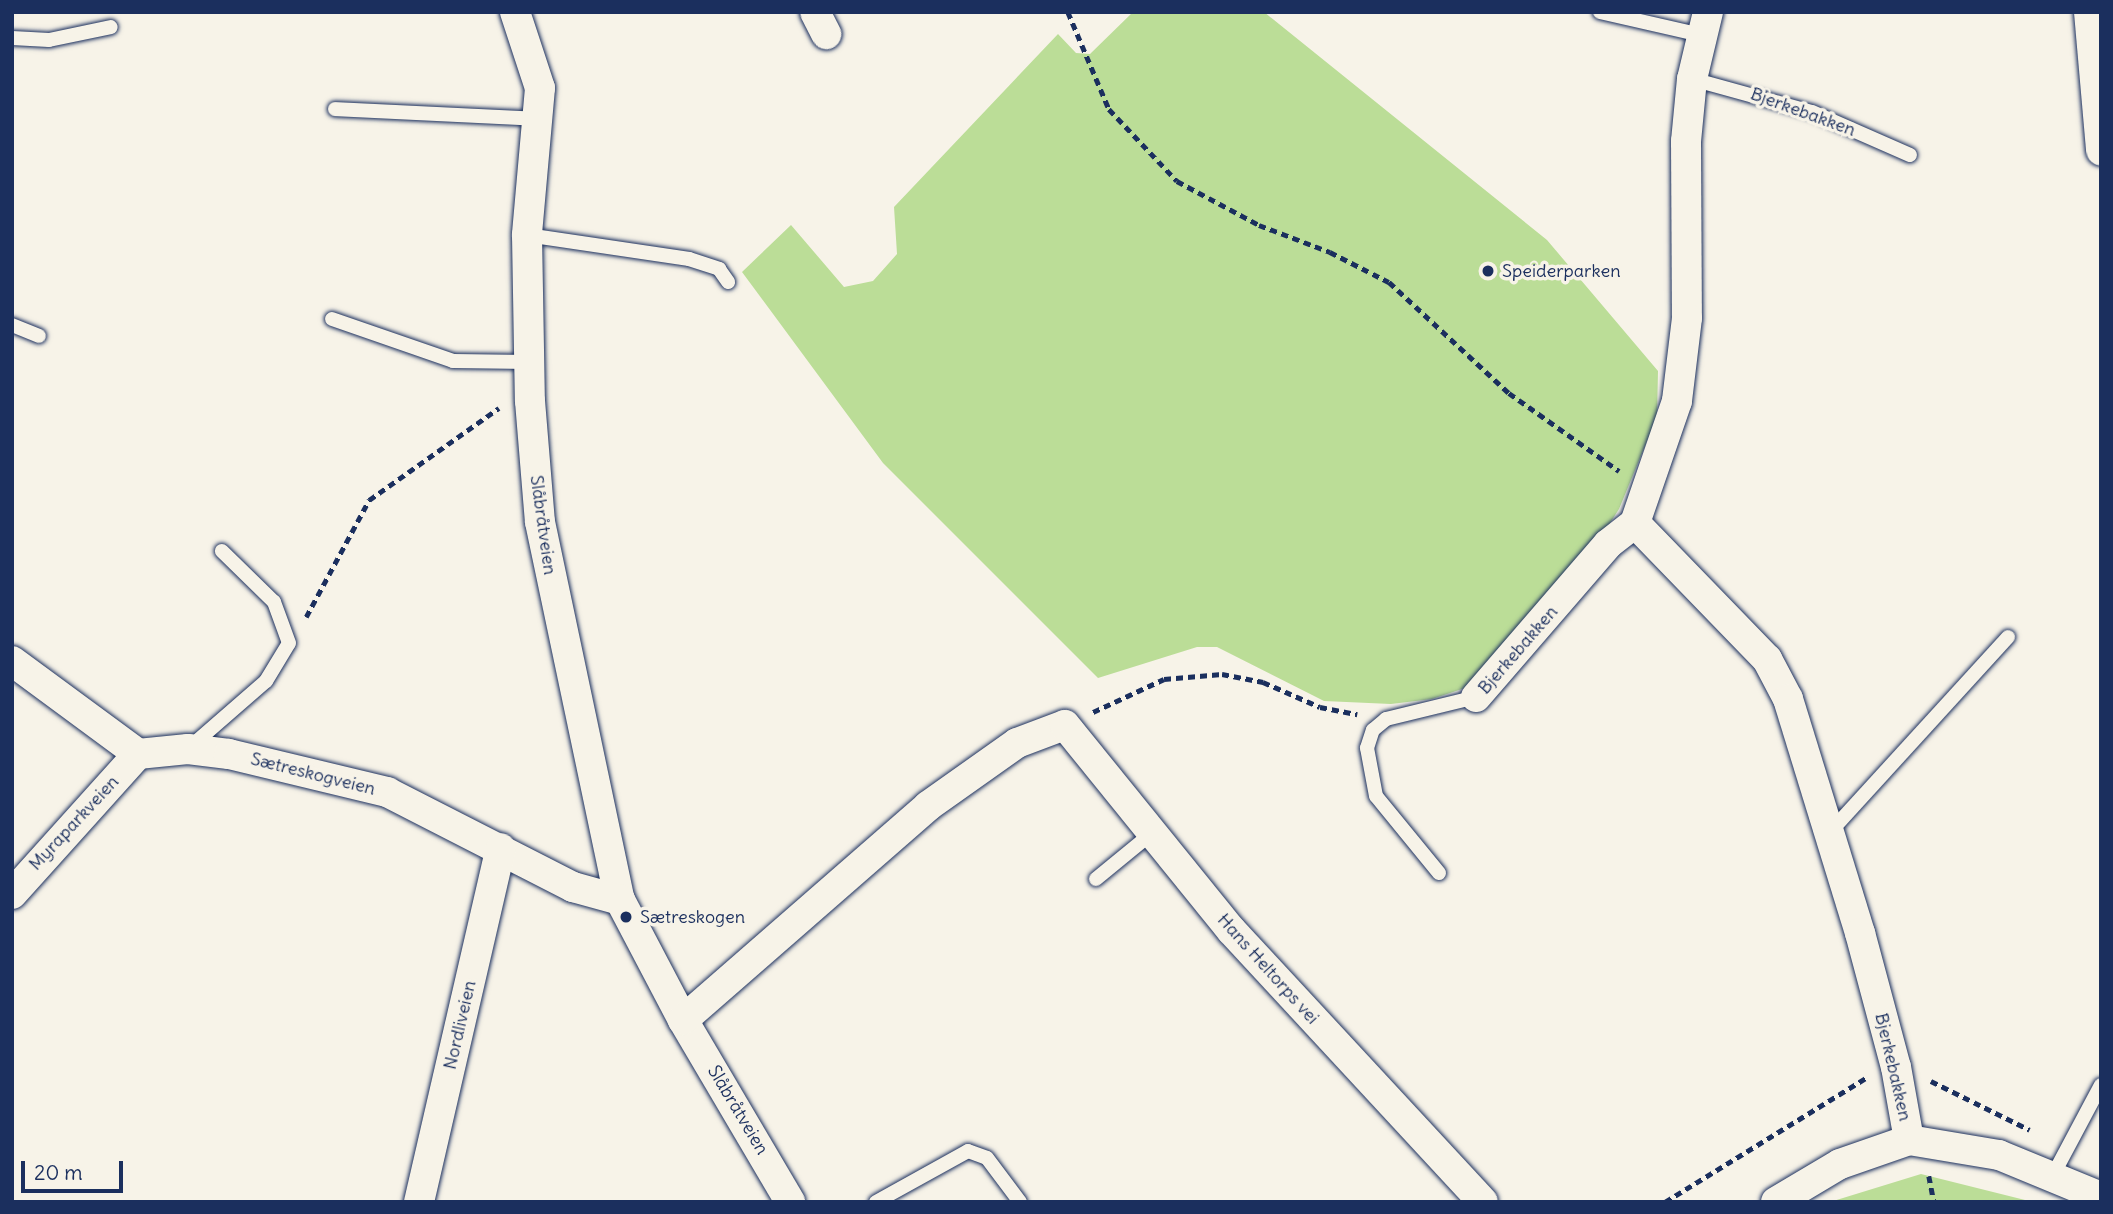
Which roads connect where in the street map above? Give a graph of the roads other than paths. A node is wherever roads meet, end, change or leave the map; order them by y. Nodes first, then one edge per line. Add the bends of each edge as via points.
1 (515, 12) edge
2 (1600, 12) edge
3 (2088, 12) edge
4 (1704, 24) edge
5 (111, 27) dead end
6 (12, 38) edge
7 (1692, 79) junction
8 (335, 109) dead end
9 (539, 119) junction
10 (2101, 150) edge
11 (1910, 155) dead end
12 (527, 235) junction
13 (728, 282) dead end
14 (332, 319) dead end
15 (12, 325) edge
16 (38, 336) dead end
17 (529, 362) junction
18 (1635, 523) junction
19 (222, 551) dead end
20 (2008, 637) dead end
21 (12, 661) edge
22 (1476, 697) joint
23 (188, 749) junction
24 (138, 754) junction
25 (1830, 832) junction
26 (1152, 833) junction
27 (501, 848) junction
28 (1439, 873) dead end
29 (1096, 878) dead end
30 (12, 894) edge
31 (620, 900) junction
32 (683, 1020) junction
33 (2101, 1085) edge
34 (1909, 1140) junction
35 (2052, 1177) junction
36 (2101, 1198) edge
37 (419, 1202) edge
38 (790, 1202) edge
39 (876, 1202) edge
40 (1020, 1202) edge
41 (1483, 1202) edge
42 (1776, 1202) edge

1 - 9 street, Slåbråtveien via 540,88
2 - 4 lane
3 - 10 street
4 - 7 street
5 - 6 lane via 49,40
7 - 11 lane, Bjerkebakken via 1812,112
7 - 18 street via 1686,141 1687,318 1677,401
8 - 9 lane
9 - 12 street, Slåbråtveien
12 - 13 lane via 706,263 719,269
12 - 17 street, Slåbråtveien
14 - 17 lane via 453,361
15 - 16 lane
17 - 31 street, Slåbråtveien via 544,546
18 - 22 street, Bjerkebakken via 1608,544
18 - 25 street, Bjerkebakken via 1767,659 1788,699
19 - 23 lane via 274,602 289,643 266,681
20 - 25 lane
21 - 24 street
22 - 28 lane, Bjerkebakken via 1386,719 1373,730 1367,748 1372,788
23 - 24 street, Sætreskogveien
23 - 27 street, Sætreskogveien via 229,754 387,792
24 - 30 street, Myraparkveien
25 - 34 street, Bjerkebakken via 1896,1067
26 - 29 lane
26 - 32 street, Hans Heltorps vei via 1065,725 1017,743 928,806
26 - 41 street, Hans Heltorps vei via 1232,931
27 - 31 street, Sætreskogveien via 573,887
27 - 37 street, Nordliveien
31 - 32 street, Slåbråtveien
32 - 38 street, Slåbråtveien
33 - 35 lane
34 - 35 street via 1999,1155
34 - 42 street via 1840,1164
35 - 36 street
39 - 40 lane via 968,1151 987,1158

